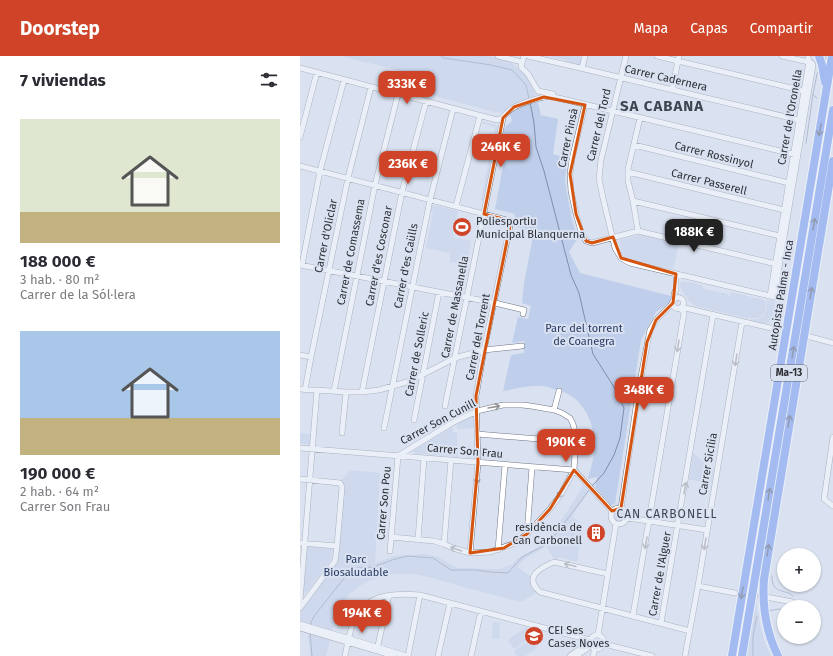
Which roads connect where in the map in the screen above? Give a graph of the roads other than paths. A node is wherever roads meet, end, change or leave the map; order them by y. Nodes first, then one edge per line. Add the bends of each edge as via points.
1 (498, 56) edge
2 (524, 56) edge
3 (528, 56) edge
4 (585, 56) edge
5 (626, 56) edge
6 (657, 56) edge
7 (782, 56) edge
8 (808, 56) edge
9 (819, 56) edge
10 (832, 56) edge
11 (678, 58) edge
12 (522, 62) junction
13 (809, 62) junction
14 (300, 68) edge
15 (582, 68) junction
16 (317, 72) junction
17 (621, 78) junction
18 (344, 80) junction
19 (371, 87) junction
20 (672, 90) junction
21 (804, 91) junction
22 (826, 92) junction
23 (398, 94) junction
24 (556, 98) junction
25 (426, 102) junction
26 (585, 105) junction
27 (452, 109) junction
28 (833, 110) edge
29 (612, 111) junction
30 (480, 116) junction
31 (503, 118) junction
32 (640, 118) junction
33 (799, 120) junction
34 (300, 137) edge
35 (634, 145) junction
36 (833, 146) edge
37 (795, 154) junction
38 (833, 161) edge
39 (300, 166) edge
40 (320, 171) junction
41 (628, 172) junction
42 (348, 178) junction
43 (789, 183) junction
44 (375, 185) junction
45 (820, 186) junction
46 (402, 192) junction
47 (430, 200) junction
48 (634, 201) junction
49 (456, 206) junction
50 (784, 210) junction
51 (484, 214) junction
52 (638, 231) junction
53 (780, 236) junction
54 (613, 237) junction
55 (776, 264) junction
56 (301, 265) edge
57 (329, 270) junction
58 (676, 274) junction
59 (357, 276) junction
60 (384, 282) junction
61 (412, 286) junction
62 (676, 289) junction
63 (439, 292) junction
64 (770, 296) junction
65 (467, 297) junction
66 (683, 300) junction
67 (673, 301) junction
68 (494, 303) junction
69 (679, 308) junction
70 (693, 310) junction
71 (665, 312) junction
72 (523, 314) dead end
73 (713, 315) junction
74 (742, 322) junction
75 (779, 330) dead end
76 (807, 336) dead end
77 (833, 343) edge
78 (522, 346) dead end
79 (484, 350) junction
80 (300, 356) edge
81 (311, 358) junction
82 (455, 358) junction
83 (423, 374) junction
84 (392, 387) junction
85 (303, 389) edge
86 (318, 390) junction
87 (334, 391) junction
88 (559, 391) dead end
89 (346, 392) junction
90 (362, 392) junction
91 (445, 406) dead end
92 (554, 410) junction
93 (477, 411) junction
94 (414, 420) dead end
95 (384, 428) dead end
96 (342, 433) dead end
97 (478, 434) junction
98 (833, 437) edge
99 (576, 442) junction
100 (300, 448) edge
101 (313, 449) junction
102 (398, 456) junction
103 (424, 458) junction
104 (451, 460) junction
105 (478, 463) junction
106 (505, 465) junction
107 (532, 467) junction
108 (831, 468) edge
109 (574, 470) junction
110 (300, 479) edge
111 (310, 480) junction
112 (833, 506) edge
113 (621, 508) junction
114 (612, 511) junction
115 (627, 518) junction
116 (649, 520) junction
117 (616, 524) junction
118 (678, 526) junction
119 (707, 530) junction
120 (527, 534) junction
121 (391, 537) junction
122 (418, 540) junction
123 (302, 543) edge
124 (444, 544) junction
125 (337, 546) junction
126 (498, 550) junction
127 (390, 551) dead end
128 (470, 553) junction
129 (758, 560) junction
130 (608, 574) junction
131 (698, 586) junction
132 (735, 593) tunnel mouth
133 (389, 595) junction
134 (420, 595) junction
135 (766, 597) tunnel mouth
136 (782, 600) edge
137 (300, 602) edge
138 (450, 603) junction
139 (300, 608) edge
140 (603, 608) junction
141 (480, 611) junction
142 (633, 615) junction
143 (661, 623) junction
144 (300, 624) edge
145 (300, 628) edge
146 (309, 629) junction
147 (690, 631) junction
148 (598, 635) junction
149 (349, 641) junction
150 (604, 644) junction
151 (593, 645) junction
152 (377, 649) junction
153 (626, 649) junction
154 (345, 656) edge
155 (394, 656) edge
156 (408, 656) edge
157 (438, 656) edge
158 (471, 656) edge
159 (570, 656) edge
160 (576, 656) edge
161 (593, 656) edge
162 (597, 656) edge
163 (625, 656) edge
164 (652, 656) edge
165 (685, 656) edge
166 (732, 656) edge
167 (742, 656) edge
168 (773, 656) edge
169 (778, 656) edge

1 - 12 street
2 - 12 street
3 - 15 street, Carrer Cadernera
4 - 15 street
5 - 17 street, Carrer del Tord
6 - 11 street
7 - 13 street
8 - 13 street
9 - 22 highway
10 - 22 highway, Autopista Palma - Inca / Ma-13
11 - 20 street
11 - 21 street
12 - 24 street via 521,67 538,91 554,95
13 - 21 street, Carrer de l'Oronella
13 - 37 street, Carrer de l'Oronella via 812,65
14 - 16 street
15 - 17 street, Carrer Cadernera
16 - 18 street
16 - 34 street
17 - 20 street, Carrer Cadernera
17 - 29 street, Carrer del Tord
18 - 19 street
18 - 40 street
19 - 23 street
19 - 42 street, Carrer d'Oliclar
20 - 33 street, Carrer Cadernera
21 - 33 street, Carrer de l'Oronella
22 -> 166 highway, Autopista Palma - Inca / Ma-13
23 - 25 street
23 - 44 street, Carrer de Comassema
24 - 26 street
24 - 31 street via 547,97 525,103 512,108
25 - 27 street
25 - 46 street, Carrer d'es Cosconar
26 - 29 street
26 - 54 street, Carrer Pinsà via 572,158 571,191 581,231 586,240 592,243
27 - 30 street
27 - 47 street, Carrer d'es Caülls
28 - 45 highway, Autopista Palma - Inca / Ma-13
29 - 32 street
29 - 54 street, Carrer del Tord via 599,179
30 - 31 street via 497,120
30 - 49 street
31 - 51 street, Carrer de Massanella
32 - 35 street
32 - 37 street
33 - 37 street, Carrer de l'Oronella
35 - 41 street
35 - 43 street, Carrer Rossinyol
36 - 45 highway
37 - 43 street, Carrer de l'Oronella
37 - 64 street, Carrer de l'Oronella via 774,297
169 -> 38 highway via 766,620 764,579
39 - 40 street
40 - 42 street
40 - 56 street
41 - 48 street via 628,182
41 - 50 street, Carrer Passerell
42 - 44 street
42 - 57 street, Carrer d'Oliclar
43 - 50 street, Carrer de l'Oronella
44 - 46 street
44 - 59 street, Carrer de Comassema
129 -> 45 highway, Autopista Palma - Inca / Ma-13
46 - 47 street
46 - 60 street, Carrer d'es Cosconar
47 - 49 street
47 - 61 street, Carrer d'es Caülls
48 - 52 street
48 - 53 street
49 - 51 street
50 - 53 street, Carrer de l'Oronella
51 - 65 street, Carrer de Massanella
51 - 68 street, Carrer del Torrent via 512,221
52 - 54 street, Carrer Pinsà
52 - 55 street
53 - 55 street, Carrer de l'Oronella
54 - 58 street, Carrer del Tord via 621,258 630,263
55 - 64 street, Carrer de l'Oronella
56 - 57 street
57 - 59 street
57 - 81 street, Carrer d'Oliclar
58 - 62 street
58 - 64 street, Carrer del Tord
59 - 60 street
59 - 87 street, Carrer de Comassema
60 - 61 street
60 - 90 street, Carrer d'es Cosconar
61 - 63 street
61 - 84 street, Carrer d'es Caülls
62 - 66 street
62 - 67 street
63 - 65 street
63 - 83 street, Carrer de Solleric
65 - 68 street
65 - 82 street, Carrer de Massanella
66 - 67 street via 678,298
66 - 69 street via 683,305
66 - 70 street
67 - 69 street via 674,306
67 - 71 street
68 - 72 street via 524,310
68 - 79 street, Carrer del Torrent
69 - 70 street
69 - 71 street
69 -> 116 street via 684,313
70 - 73 street
71 - 113 street via 650,330 647,342
73 - 74 street
118 -> 73 street, Carrer de l'Alguer
74 - 75 street
74 -> 119 street, Carrer Sicília
76 - 77 street
78 - 79 street
79 - 82 street
79 - 93 street, Carrer del Torrent via 476,396
80 - 81 street
81 - 85 street, Carrer d'Oliclar
82 - 83 street
82 - 91 street, Carrer de Massanella
83 - 84 street
83 - 94 street, Carrer de Solleric
84 - 90 street
84 - 95 street, Carrer d'es Caülls
85 - 86 street
86 - 87 street
86 - 101 street
87 - 89 street
88 - 92 street
89 - 90 street
89 - 96 street
93 -> 92 street, Carrer Son Cunill via 511,405
92 - 99 street, Carrer Son Cunill via 570,418
93 - 97 street, Carrer del Torrent
93 - 102 street, Carrer Son Cunill
97 - 99 street
97 - 105 street, Carrer del Torrent
98 - 108 street
99 - 109 street, Carrer Son Cunill
100 - 101 street, Carrer Son Frau
101 - 102 street, Carrer Son Frau
101 - 111 street
102 - 103 street, Carrer Son Frau
102 - 121 street, Carrer Son Pou
103 - 104 street, Carrer Son Frau
103 - 122 street
104 - 105 street, Carrer Son Frau
104 - 124 street
105 - 106 street, Carrer Son Frau
105 -> 128 street, Carrer del Torrent
106 - 107 street, Carrer Son Frau
106 - 126 street
107 - 109 street, Carrer Son Frau
107 - 120 street
108 - 112 street via 824,499
109 - 114 street
109 -> 120 street, Carrer Son Cunill via 550,510
110 - 111 street
111 - 123 street
111 - 125 street via 340,483 342,487
113 - 114 street
113 - 115 street
114 - 117 street via 611,518
115 - 116 street
115 - 117 street via 624,522
116 - 118 street
116 -> 142 street
117 - 130 street
118 - 119 street
118 - 143 street, Carrer de l'Alguer
119 -> 131 street, Carrer Sicília
120 - 126 street, Carrer Son Cunill via 516,543
121 - 122 street, Carrer Son Cunill
121 - 127 street, Carrer Son Pou
122 - 124 street, Carrer Son Cunill
123 - 125 street
123 - 137 street
128 -> 124 street, Carrer Son Cunill
125 - 139 street via 335,561
126 - 128 street, Carrer Son Cunill
129 - 167 highway, Autopista Palma - Inca / Ma-13
129 - 168 highway via 760,613
130 - 140 street
130 -> 140 street via 554,562 537,571 533,577 534,587 540,592
131 - 132 street
131 - 147 street, Carrer Sicília
133 - 134 street
133 - 149 street via 374,599 362,608 354,620
133 - 152 street
134 - 138 street
134 - 156 street
135 - 136 street
138 - 141 street
138 - 157 street
140 - 142 street
140 - 148 street
141 - 151 street
141 - 158 street
142 - 143 street
143 - 147 street
144 - 146 street
145 - 146 street
146 - 149 street
147 - 165 street, Carrer Sicília
148 - 150 street via 604,639
148 - 151 street via 592,637
149 - 152 street
149 - 154 street
150 - 151 street via 602,647
150 - 153 street
151 - 159 street
151 - 160 street
151 - 161 street
151 - 162 street
152 - 155 street
152 - 156 street
153 - 163 street
153 - 164 street

